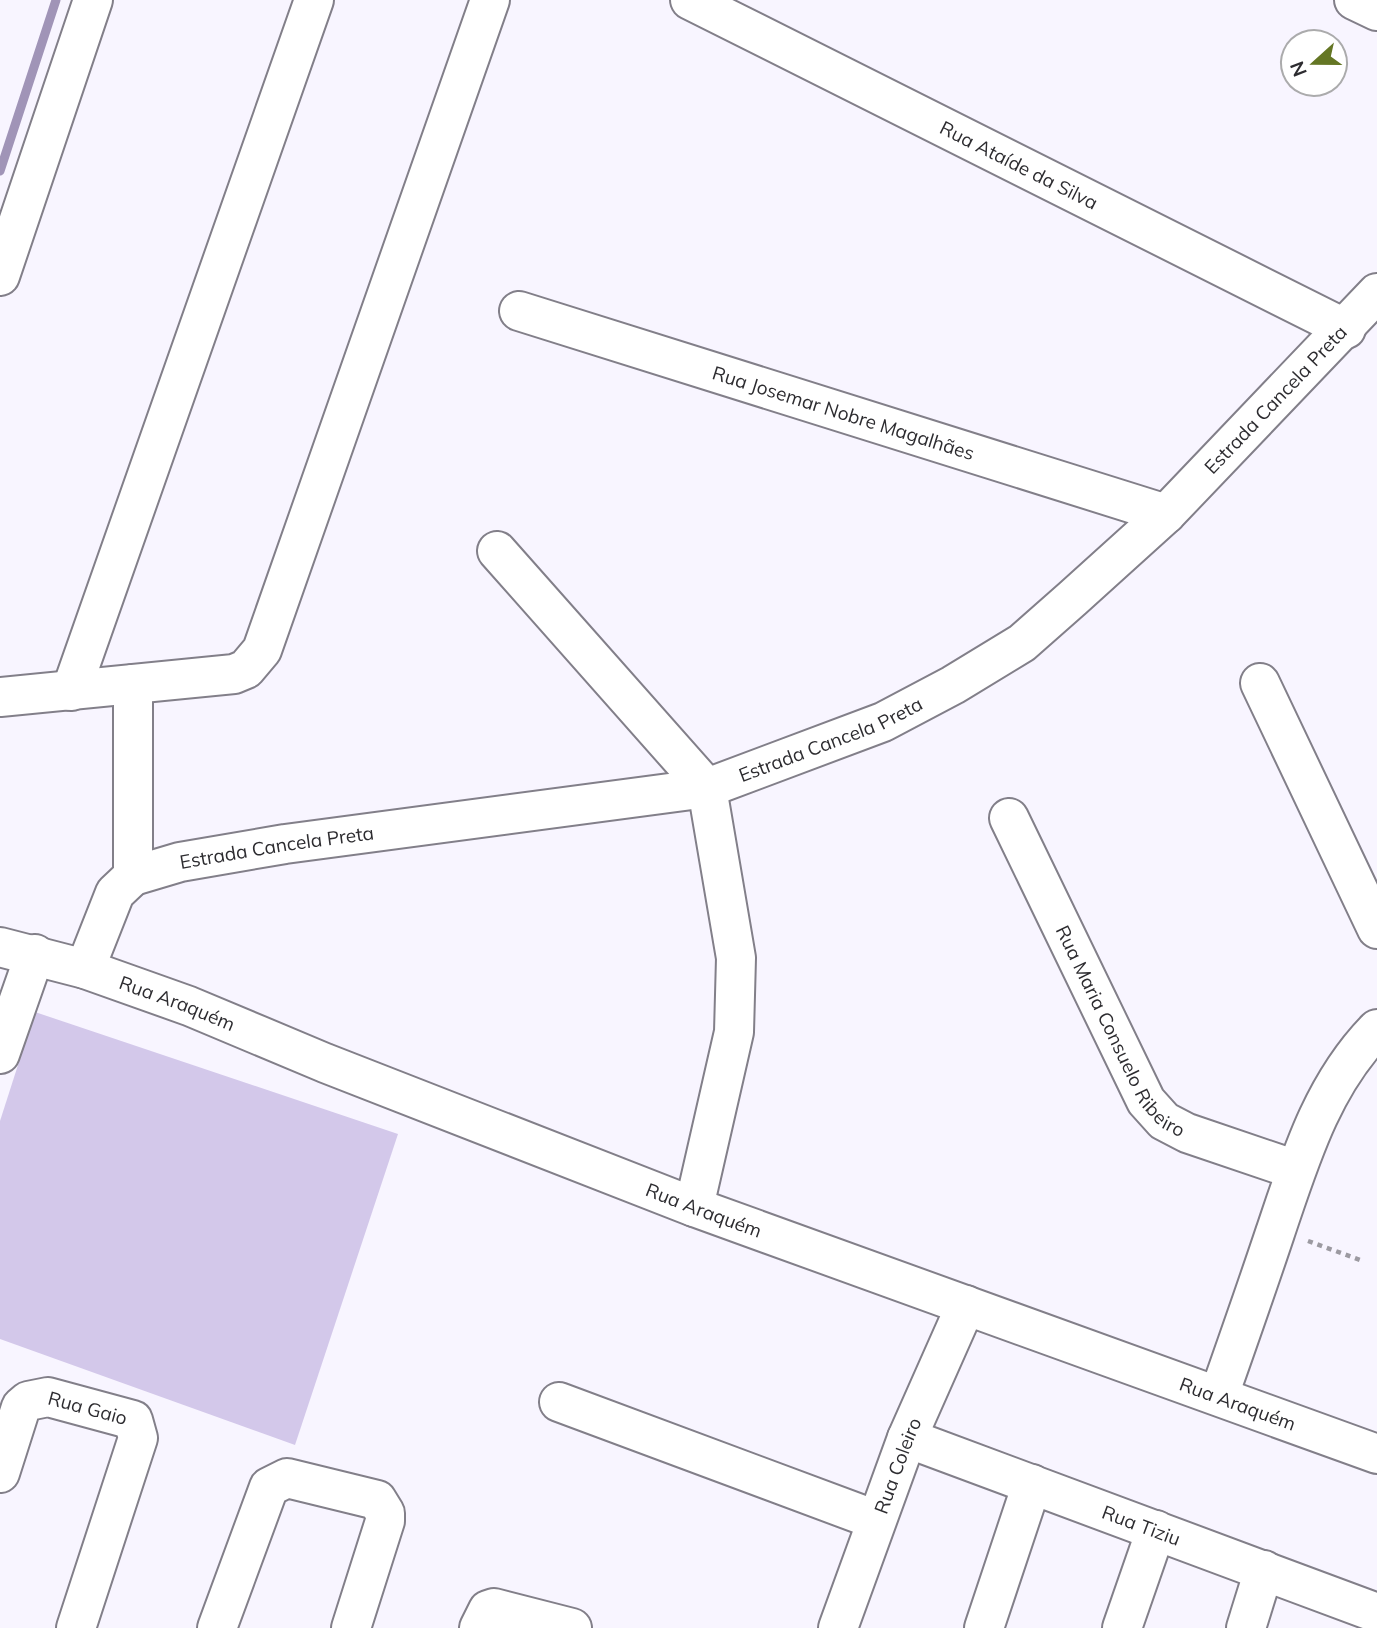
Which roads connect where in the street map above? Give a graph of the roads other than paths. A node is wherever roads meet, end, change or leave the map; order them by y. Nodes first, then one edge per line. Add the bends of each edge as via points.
1 (93, 0) edge
2 (314, 0) edge
3 (490, 0) edge
4 (690, 0) edge
5 (1354, 0) edge
6 (1377, 11) edge
7 (0, 276) edge
8 (1377, 293) edge
9 (519, 311) dead end
10 (1346, 328) junction
11 (1166, 514) junction
12 (497, 551) dead end
13 (1260, 683) dead end
14 (133, 684) junction
15 (71, 691) junction
16 (0, 697) edge
17 (707, 788) junction
18 (1009, 818) dead end
19 (132, 876) junction
20 (1377, 929) edge
21 (18, 951) edge
22 (85, 969) junction
23 (1377, 1028) edge
24 (0, 1054) edge
25 (1296, 1170) junction
26 (694, 1207) junction
27 (966, 1305) junction
28 (1219, 1395) junction
29 (558, 1402) dead end
30 (907, 1438) junction
31 (1377, 1454) edge
32 (0, 1473) edge
33 (1032, 1484) junction
34 (876, 1520) junction
35 (1156, 1530) junction
36 (1264, 1570) junction
37 (1377, 1613) edge
38 (76, 1628) edge
39 (217, 1628) edge
40 (351, 1628) edge
41 (479, 1628) edge
42 (572, 1628) edge
43 (838, 1628) edge
44 (984, 1628) edge
45 (1122, 1628) edge
46 (1246, 1628) edge

1 - 7 street
2 - 15 street
3 - 14 street via 262,650 246,669 234,674
4 - 10 street, Rua Ataíde da Silva
5 - 6 street
8 - 10 street, Estrada Cancela Preta
9 - 11 street, Rua Josemar Nobre Magalhães
10 - 11 street, Estrada Cancela Preta
11 - 17 street, Estrada Cancela Preta via 1022,643 953,685 883,722
12 - 17 street
13 - 20 street
14 - 15 street
14 - 19 street
15 - 16 street
17 - 19 street, Estrada Cancela Preta via 285,844 180,862
17 - 26 street via 736,958 734,1032
18 - 25 street, Rua Maria Consuelo Ribeiro via 1146,1101 1164,1121 1187,1133
19 - 22 street via 115,893
21 - 22 street, Rua Araquém
21 - 24 street
22 - 26 street, Rua Araquém
23 - 25 street via 1335,1079
25 - 28 street
26 - 27 street, Rua Araquém
27 - 28 street, Rua Araquém
27 - 30 street, Rua Coleiro
28 - 31 street, Rua Araquém
29 - 34 street
30 - 33 street, Rua Tiziu
30 - 34 street, Rua Coleiro
32 - 38 street, Rua Gaio via 21,1407 28,1401 48,1397 133,1420 138,1438
33 - 35 street, Rua Tiziu
33 - 44 street
34 - 43 street, Rua Coleiro
35 - 36 street, Rua Tiziu
35 - 45 street
36 - 37 street, Rua Tiziu
36 - 46 street
39 - 40 street via 269,1487 287,1478 377,1500 385,1513
41 - 42 street via 488,1610 494,1608

